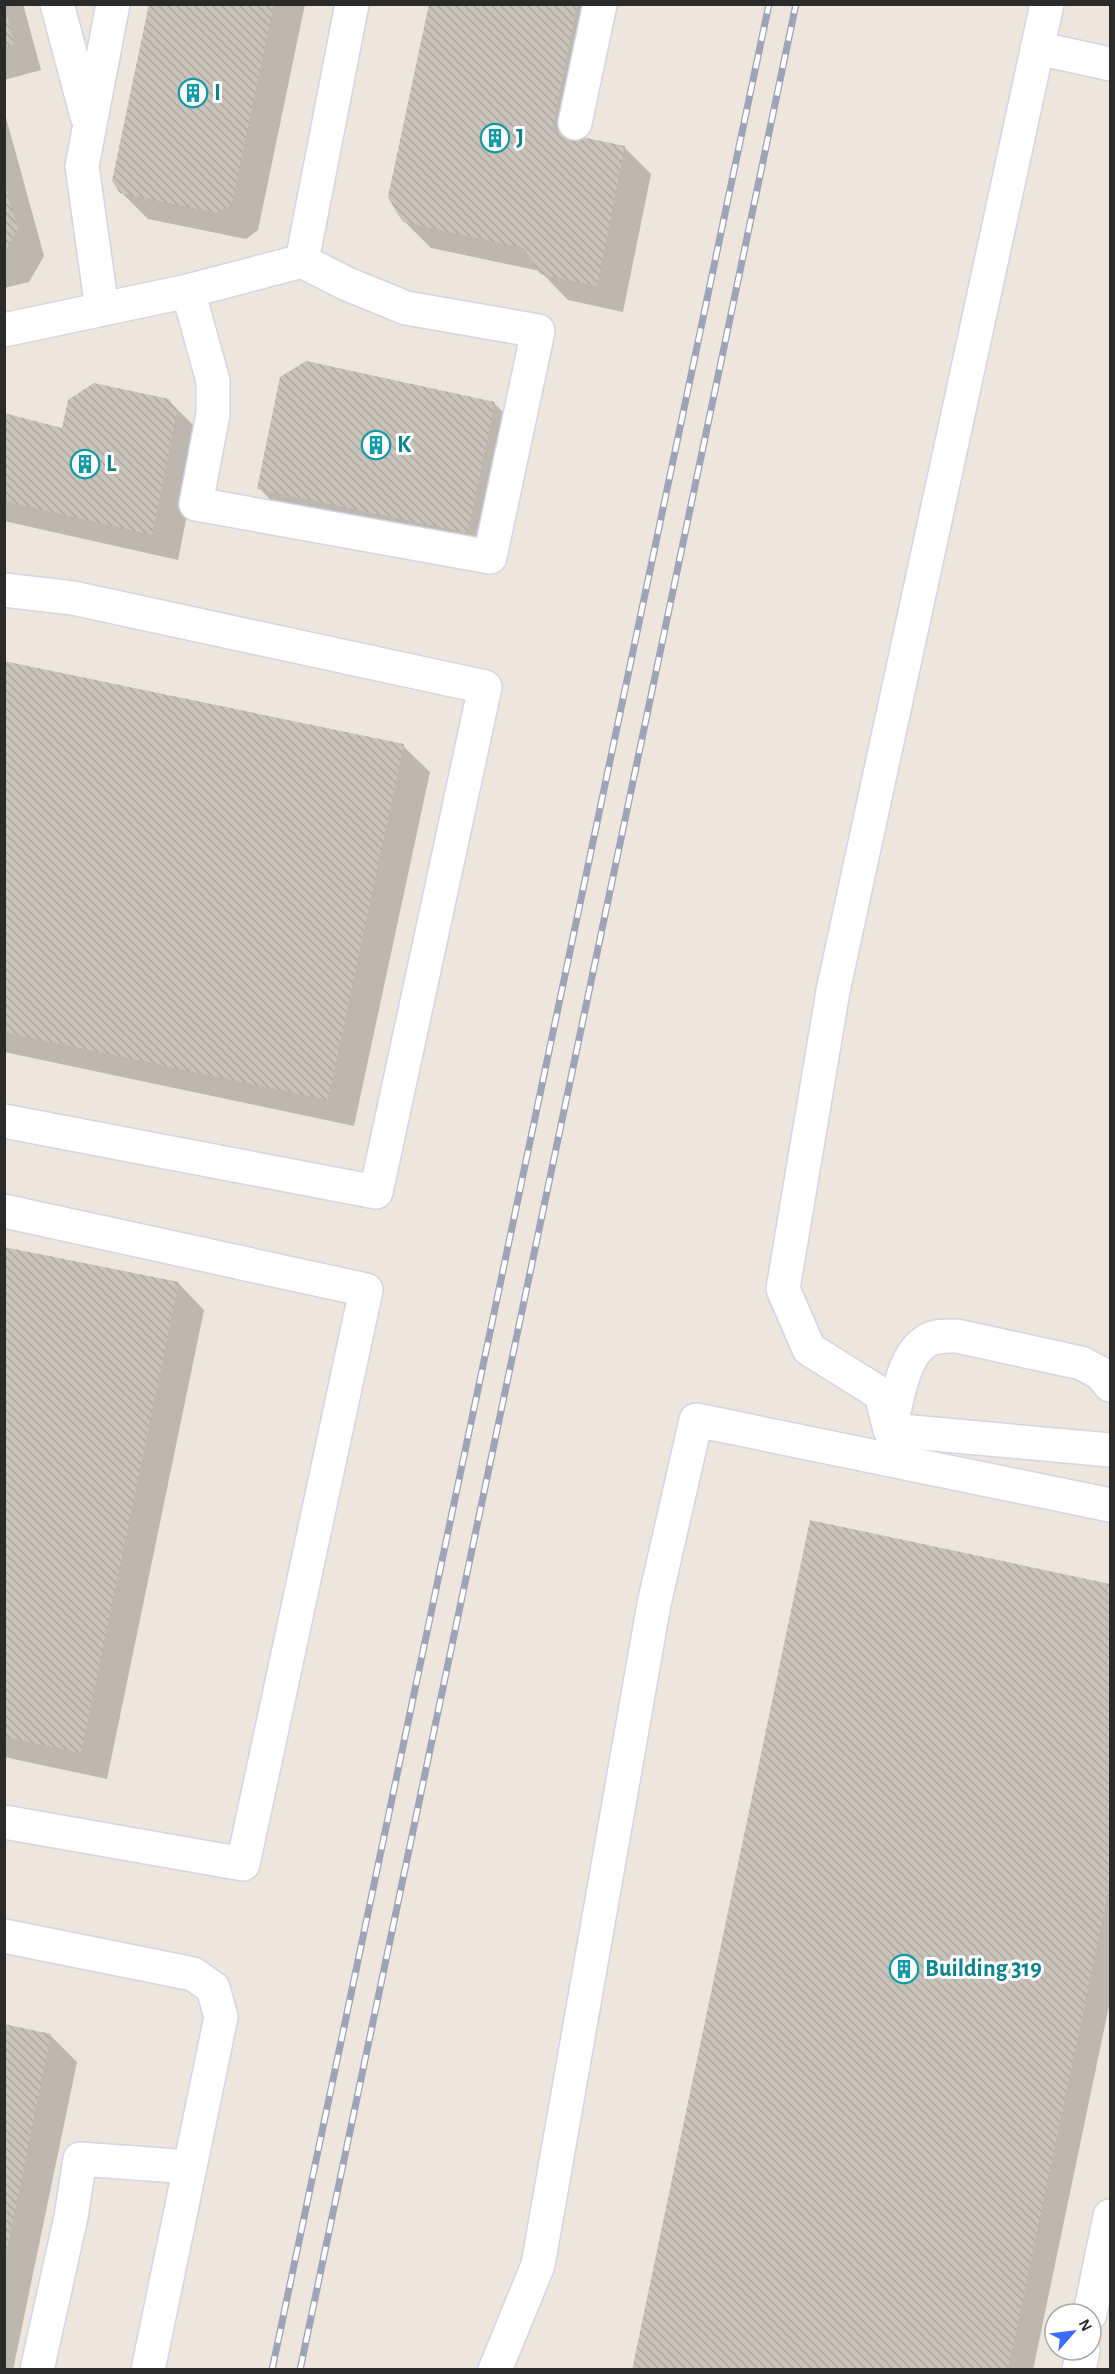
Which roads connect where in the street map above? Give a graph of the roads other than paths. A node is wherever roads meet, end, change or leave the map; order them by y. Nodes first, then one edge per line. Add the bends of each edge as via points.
1 (57, 4) edge
2 (113, 4) edge
3 (352, 4) edge
4 (600, 4) edge
5 (1047, 4) edge
6 (1037, 48) junction
7 (1110, 64) edge
8 (574, 123) dead end
9 (90, 124) junction
10 (302, 261) junction
11 (188, 291) junction
12 (102, 309) junction
13 (4, 330) edge
14 (4, 590) edge
15 (4, 1121) edge
16 (4, 1211) edge
17 (1110, 1384) edge
18 (890, 1430) junction
19 (1110, 1450) edge
20 (1110, 1504) edge
21 (4, 1822) edge
22 (4, 1936) edge
23 (190, 2167) junction
24 (1110, 2216) edge
25 (1092, 2302) edge
26 (37, 2370) edge
27 (148, 2370) edge
28 (495, 2370) edge

1 - 9 lane
2 - 9 lane
3 - 10 lane
4 - 8 lane
5 - 6 lane
6 - 7 lane
6 - 18 lane via 833,991 783,1289 809,1349 881,1394
9 - 12 lane via 81,166
10 - 11 lane
10 - 11 lane via 406,308 538,331 490,557 196,504 213,414 213,381
11 - 12 lane
12 - 13 lane
14 - 15 lane via 73,598 485,687 376,1192
16 - 21 lane via 366,1290 243,1864
17 - 18 lane via 1100,1373 1081,1363 957,1336 939,1336 925,1342 912,1355
18 - 19 lane
20 - 28 lane via 696,1420 654,1604 538,2265
22 - 23 lane via 193,1974 213,1988 221,2017
23 - 26 lane via 80,2159
23 - 27 lane
24 - 25 lane

